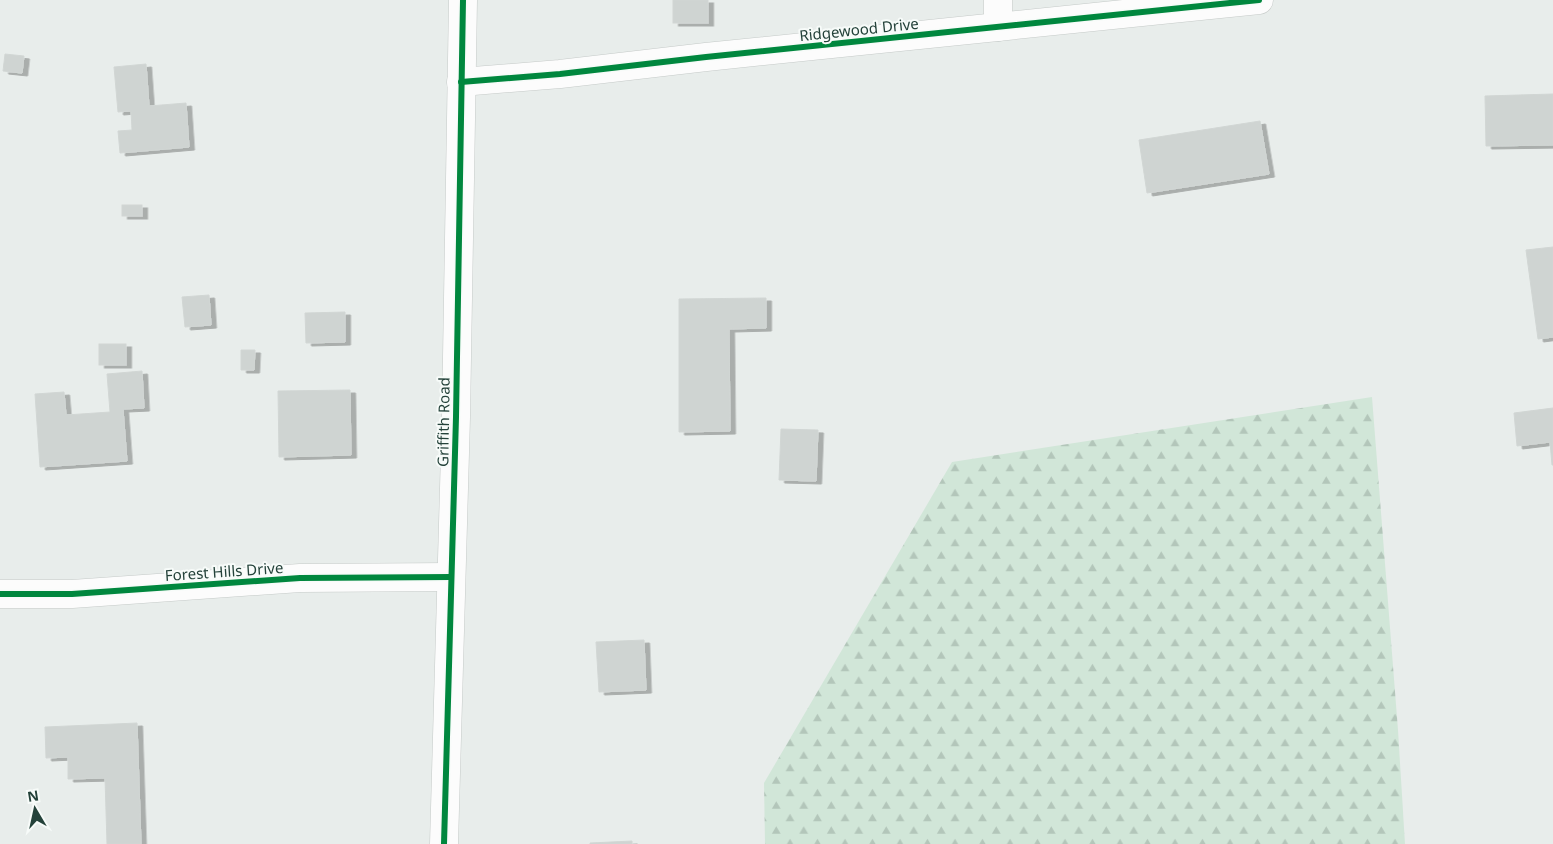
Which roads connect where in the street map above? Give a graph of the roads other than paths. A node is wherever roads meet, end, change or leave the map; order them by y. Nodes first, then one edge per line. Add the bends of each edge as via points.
1 (463, 0) edge
2 (998, 0) edge
3 (1259, 0) edge
4 (998, 27) junction
5 (461, 82) junction
6 (451, 577) junction
7 (0, 594) edge
8 (444, 844) edge

1 - 5 street, Griffith Road
2 - 4 street
3 - 4 street, Ridgewood Drive
4 - 5 street, Ridgewood Drive
5 - 6 street, Griffith Road
6 - 7 street, Forest Hills Drive via 300,578 72,594
6 - 8 street, Griffith Road

